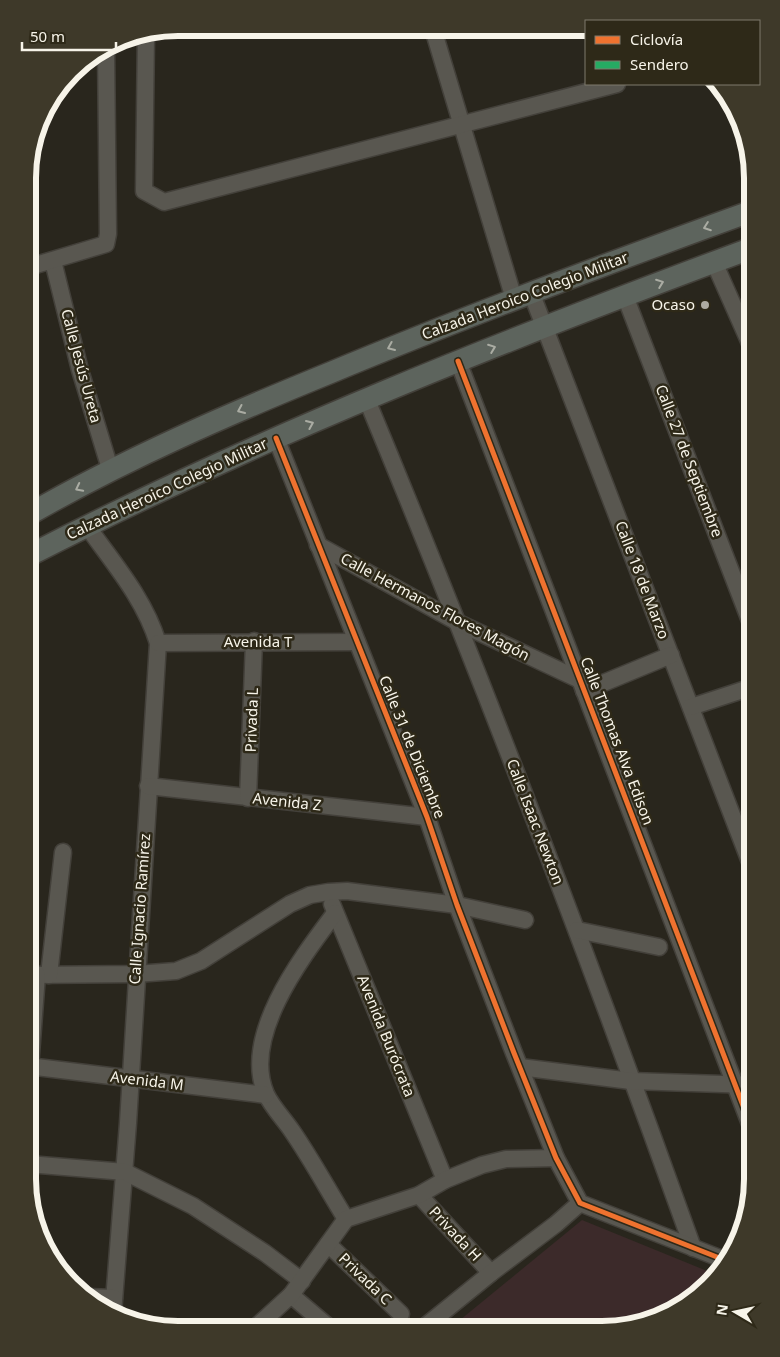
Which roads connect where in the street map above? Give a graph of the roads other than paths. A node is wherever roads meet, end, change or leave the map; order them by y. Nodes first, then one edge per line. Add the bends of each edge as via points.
1 (435, 36) edge
2 (146, 40) edge
3 (106, 56) edge
4 (613, 85) edge
5 (462, 124) junction
6 (744, 214) edge
7 (744, 251) edge
8 (53, 261) junction
9 (714, 262) junction
10 (36, 265) edge
11 (522, 296) junction
12 (625, 296) junction
13 (546, 328) junction
14 (744, 330) edge
15 (458, 361) junction
16 (367, 400) junction
17 (276, 438) junction
18 (110, 472) junction
19 (36, 511) edge
20 (87, 526) junction
21 (318, 546) junction
22 (36, 552) edge
23 (744, 604) edge
24 (459, 624) junction
25 (254, 641) junction
26 (357, 642) junction
27 (158, 643) junction
28 (671, 655) junction
29 (582, 686) junction
30 (743, 689) edge
31 (691, 707) junction
32 (148, 786) junction
33 (248, 798) junction
34 (427, 817) junction
35 (743, 844) edge
36 (63, 852) dead end
37 (328, 892) junction
38 (457, 905) junction
39 (334, 913) junction
40 (525, 920) dead end
41 (577, 930) junction
42 (659, 947) dead end
43 (136, 974) junction
44 (38, 975) edge
45 (36, 995) edge
46 (36, 1067) edge
47 (520, 1067) junction
48 (130, 1080) junction
49 (631, 1080) junction
50 (735, 1084) junction
51 (743, 1084) edge
52 (266, 1095) junction
53 (743, 1105) edge
54 (556, 1158) junction
55 (36, 1165) edge
56 (125, 1172) junction
57 (445, 1180) junction
58 (419, 1195) junction
59 (580, 1203) junction
60 (346, 1219) junction
61 (328, 1244) junction
62 (693, 1248) junction
63 (719, 1259) edge
64 (491, 1272) junction
65 (302, 1281) junction
66 (291, 1296) junction
67 (113, 1305) edge
68 (401, 1314) dead end
69 (263, 1321) edge
70 (321, 1321) edge
71 (432, 1321) edge

1 - 5 street, Calle 18 de Marzo
2 - 5 street via 144,191 164,202
3 - 8 street via 106,244
4 - 5 street
5 - 11 street, Calle 18 de Marzo
6 -> 11 main road, Calzada Heroico Colegio Militar
7 - 9 main road, Calzada Heroico Colegio Militar
8 - 10 street
8 - 18 street, Calle Jesús Ureta
12 -> 9 main road, Calzada Heroico Colegio Militar
9 - 14 street
11 - 13 street, Calle 18 de Marzo
11 -> 18 main road, Calzada Heroico Colegio Militar via 240,410
12 - 13 main road, Calzada Heroico Colegio Militar
12 - 23 street, Calle 27 de Septiembre
15 -> 13 main road, Calzada Heroico Colegio Militar
13 - 28 street, Calle 18 de Marzo
15 - 16 main road, Calzada Heroico Colegio Militar
15 - 29 street, Calle Thomas Alva Edison
17 -> 16 main road, Calzada Heroico Colegio Militar
16 - 24 street, Calle Isaac Newton
17 - 20 main road, Calzada Heroico Colegio Militar
17 - 21 street, Calle 31 de Diciembre
18 -> 19 main road, Calzada Heroico Colegio Militar
20 - 22 main road, Calzada Heroico Colegio Militar
20 - 27 street, Calle Ignacio Ramírez via 135,592 150,619
21 - 24 street, Calle Hermanos Flores Magón
21 - 26 street, Calle 31 de Diciembre
24 - 29 street, Calle Hermanos Flores Magón
24 - 41 street, Calle Isaac Newton
25 - 26 street, Avenida T
25 - 27 street, Avenida T
25 - 33 street, Privada L
26 - 34 street, Calle 31 de Diciembre
27 - 32 street, Calle Ignacio Ramírez
28 - 29 street
28 - 31 street, Calle 18 de Marzo
29 - 50 street, Calle Thomas Alva Edison
30 - 31 street
31 - 35 street, Calle 18 de Marzo
32 - 33 street, Avenida Z
32 - 43 street, Calle Ignacio Ramírez
33 - 34 street, Avenida Z
34 - 38 street, Calle 31 de Diciembre
36 - 44 street
37 - 38 street via 347,891
37 - 39 street, Avenida Burócrata
37 - 43 street via 310,895 290,904 186,968
38 - 40 street
38 - 47 street, Calle 31 de Diciembre
39 - 52 street via 297,967 264,1032 261,1069
39 - 57 street, Avenida Burócrata
41 - 42 street
41 - 49 street, Calle Isaac Newton
43 - 44 street
43 - 48 street, Calle Ignacio Ramírez
44 - 45 street
46 - 48 street, Avenida M
47 - 49 street
47 - 54 street, Calle 31 de Diciembre
48 - 52 street, Avenida M
48 - 56 street, Calle Ignacio Ramírez
49 - 50 street
49 - 62 street, Calle Isaac Newton
50 - 51 street
50 - 53 street, Calle Thomas Alva Edison
52 - 60 street
54 - 57 street via 506,1159
54 - 59 street, Calle 31 de Diciembre
55 - 56 street
56 - 65 street via 193,1206
56 - 67 street, Calle Ignacio Ramírez
57 - 58 street
58 - 60 street
58 - 64 street, Privada H
59 - 62 street
59 - 64 street
60 - 61 street
61 - 65 street
61 - 68 street, Privada C
62 - 63 street
64 - 71 street
65 - 66 street
66 - 69 street
66 - 70 street

